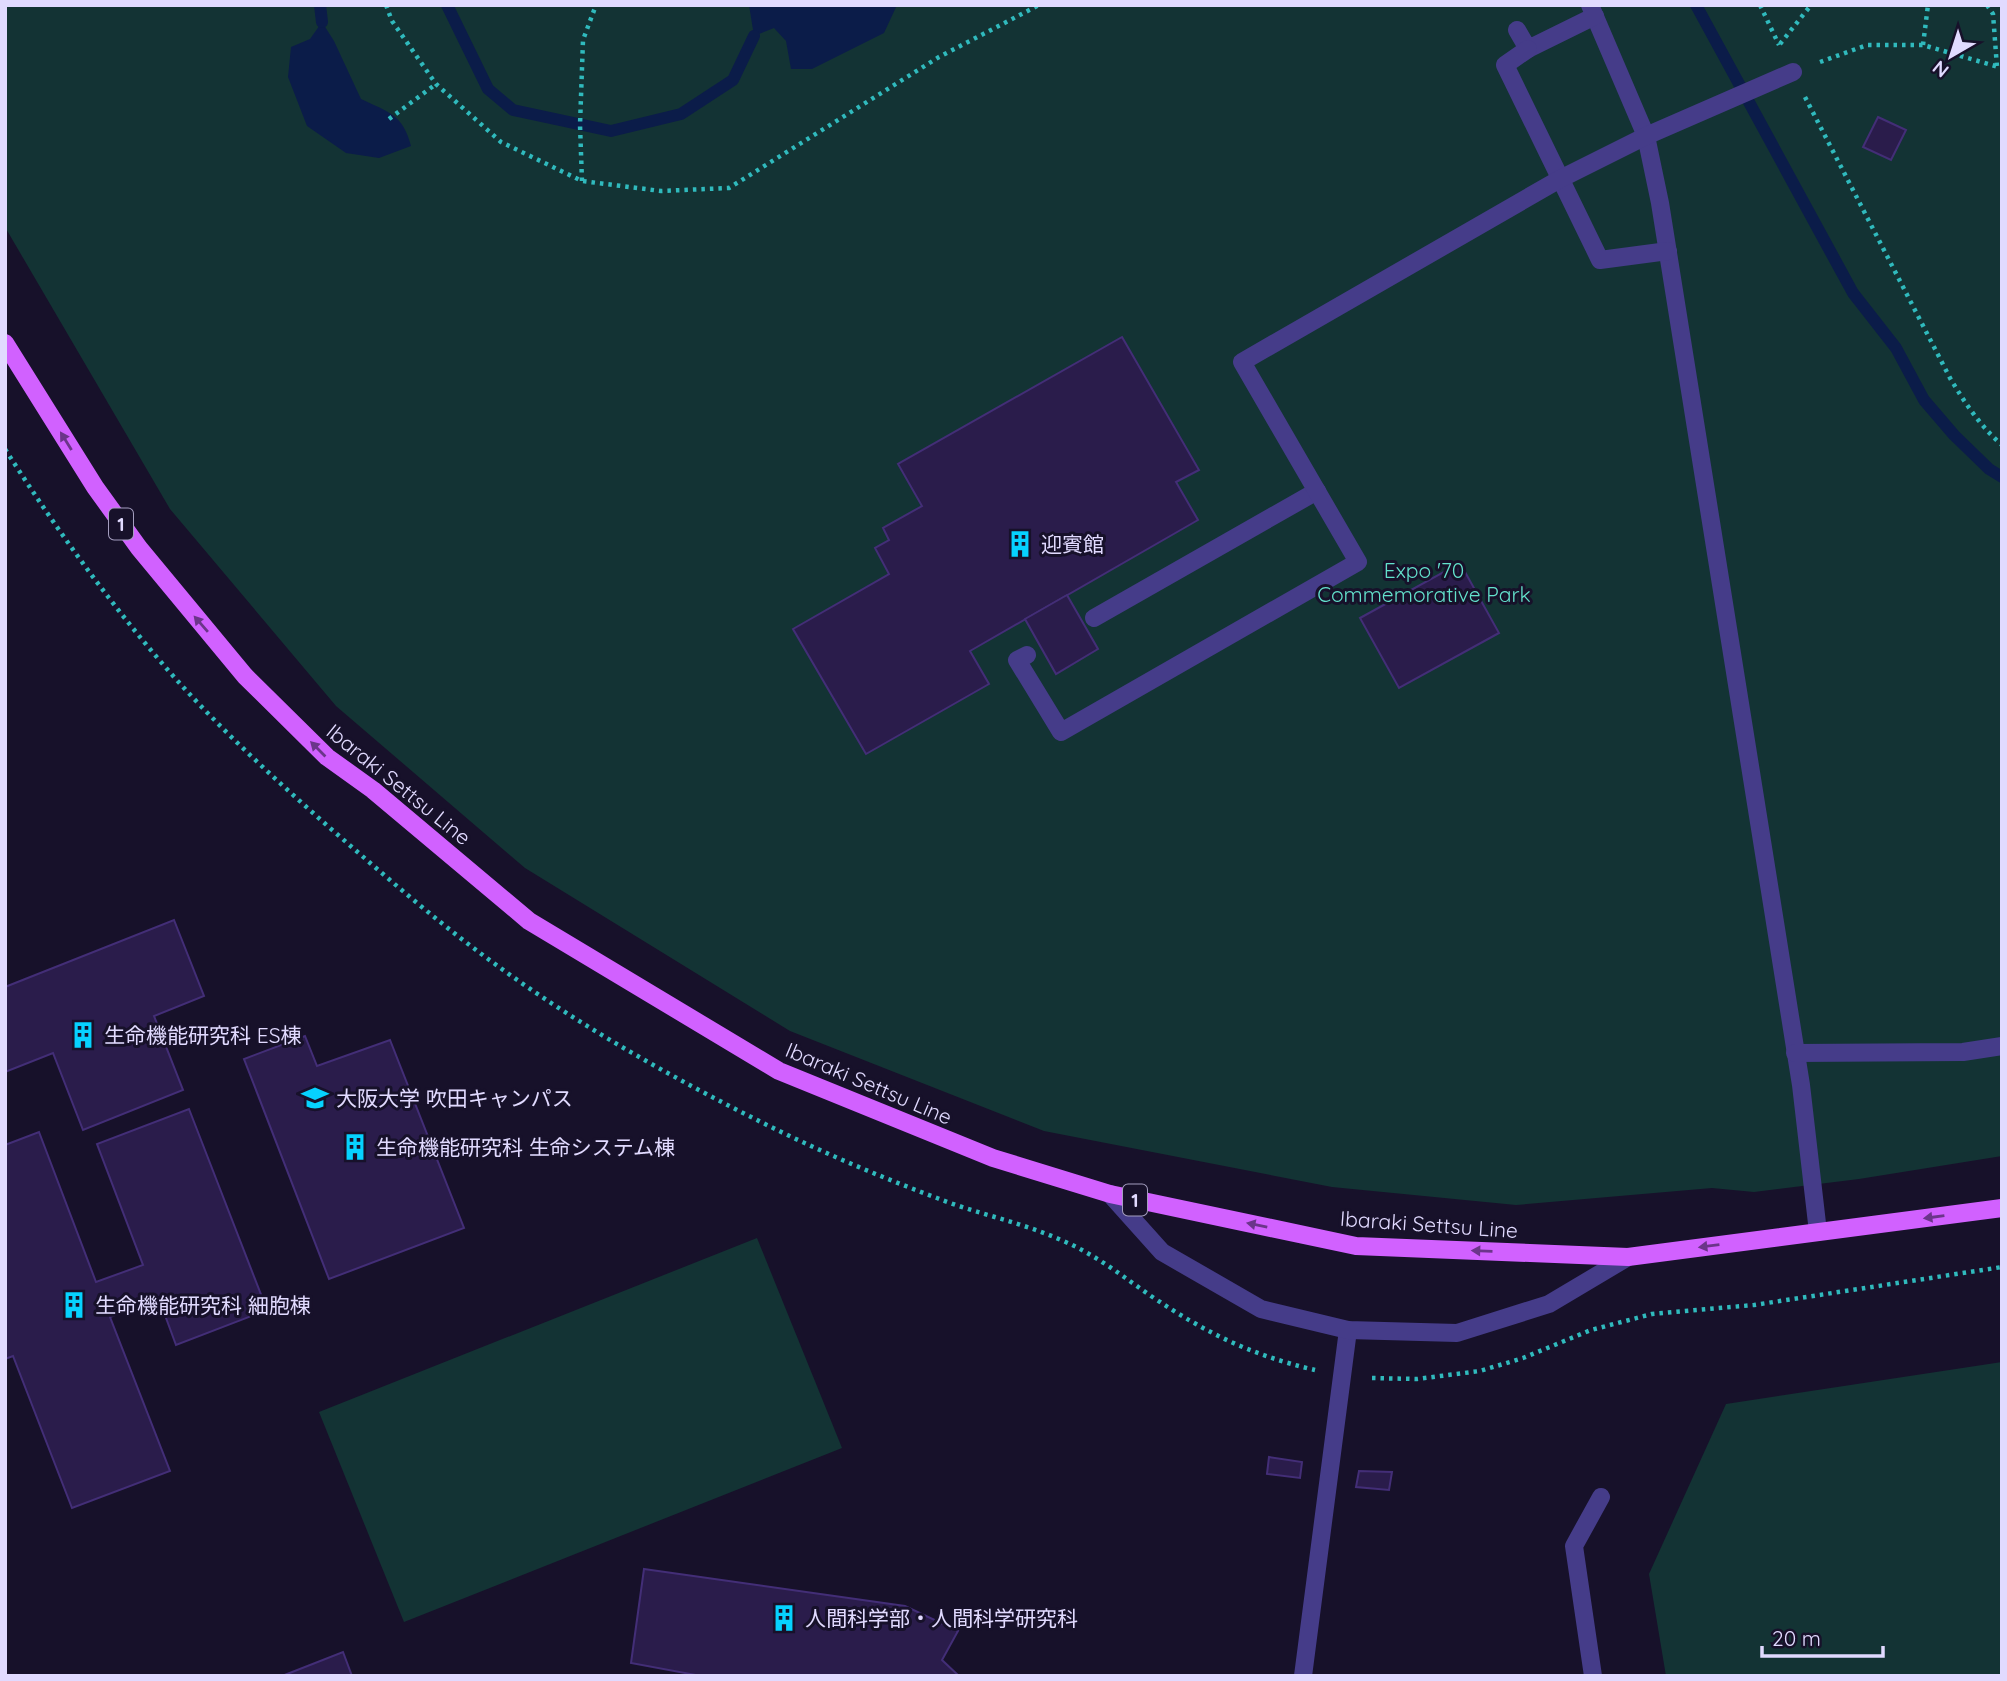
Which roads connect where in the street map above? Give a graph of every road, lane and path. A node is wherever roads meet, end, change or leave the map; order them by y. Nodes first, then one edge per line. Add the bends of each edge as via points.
1 (386, 5) edge
2 (596, 5) edge
3 (1039, 5) edge
4 (1760, 5) edge
5 (1811, 5) edge
6 (1928, 5) edge
7 (1987, 5) edge
8 (1592, 11) edge
9 (1517, 30) dead end
10 (1779, 44) junction
11 (1923, 45) junction
12 (1528, 49) junction
13 (1999, 67) edge
14 (1793, 72) junction
15 (436, 84) junction
16 (389, 119) dead end
17 (1646, 136) junction
18 (1560, 179) junction
19 (582, 181) junction
20 (1668, 251) junction
21 (5, 343) edge
22 (2002, 445) edge
23 (5, 449) edge
24 (1317, 491) junction
25 (1094, 618) dead end
26 (1027, 655) dead end
27 (2002, 1046) edge
28 (1796, 1053) junction
29 (1111, 1194) junction
30 (2002, 1208) edge
31 (1818, 1232) junction
32 (1628, 1257) junction
33 (2002, 1267) edge
34 (1348, 1330) junction
35 (1341, 1374) junction
36 (1601, 1497) dead end
37 (1303, 1676) edge
38 (1593, 1676) edge

1 - 15 path
2 - 19 path via 583,40
3 - 19 path via 939,57 729,188 661,191
4 - 10 path
5 - 10 path
6 - 11 path
7 - 13 path via 1993,14
8 - 12 street
8 - 17 street
9 - 12 street
10 - 14 path
11 - 13 path
11 - 14 path via 1867,45
12 - 18 street via 1505,65
14 - 17 street
14 - 22 path via 1950,378 1967,406
15 - 16 path
15 - 19 path via 501,142
17 - 18 street
17 - 20 street
18 - 20 street via 1600,260
18 - 24 street via 1242,362
20 - 28 street
29 -> 21 main road, Ibaraki Settsu Line / 1 via 993,1158 779,1071 529,921 327,757 246,676 139,548
23 - 35 path via 107,597 194,700 262,768 498,967 671,1075 765,1124 939,1199 1083,1249 1153,1297 1247,1350
24 - 25 street
24 - 26 street via 1358,562 1061,732 1017,660
27 - 28 street via 1963,1052
28 - 31 street
32 -> 29 main road, Ibaraki Settsu Line / 1 via 1356,1246
29 - 34 street via 1162,1252 1261,1309
30 -> 31 main road, Ibaraki Settsu Line / 1
31 -> 32 main road, Ibaraki Settsu Line / 1
32 - 34 street via 1549,1304 1457,1333
33 - 35 path via 1755,1305 1652,1314 1591,1330 1480,1371 1417,1379
34 - 35 street
35 - 37 street
36 - 38 street via 1574,1546

